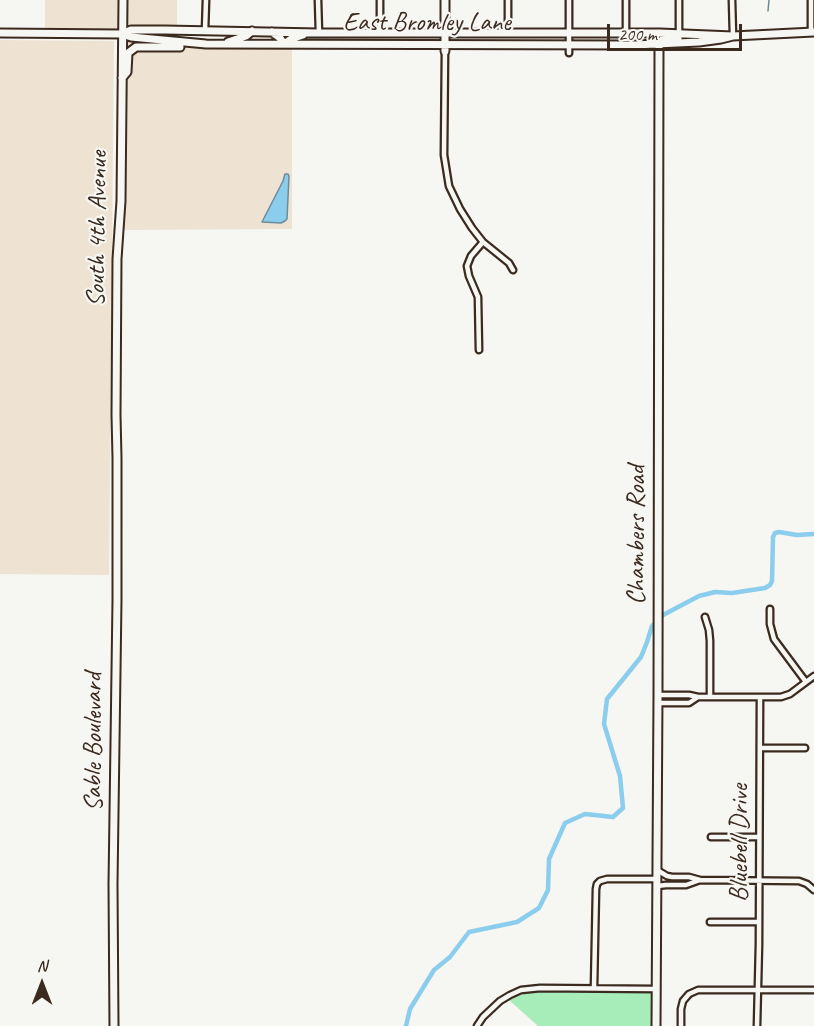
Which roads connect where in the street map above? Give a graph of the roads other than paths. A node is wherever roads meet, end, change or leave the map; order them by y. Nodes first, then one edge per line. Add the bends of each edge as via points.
1 (123, 0) edge
2 (206, 0) edge
3 (318, 0) edge
4 (380, 0) edge
5 (445, 0) edge
6 (508, 0) edge
7 (569, 0) edge
8 (626, 0) edge
9 (679, 0) edge
10 (732, 0) edge
11 (811, 0) edge
12 (206, 31) junction
13 (252, 31) junction
14 (272, 32) junction
15 (813, 32) edge
16 (0, 33) edge
17 (314, 33) junction
18 (380, 33) junction
19 (445, 33) junction
20 (508, 33) junction
21 (569, 33) junction
22 (626, 33) junction
23 (646, 33) junction
24 (122, 34) junction
25 (679, 34) junction
26 (706, 34) junction
27 (733, 36) junction
28 (190, 44) junction
29 (223, 44) junction
30 (284, 44) junction
31 (660, 44) junction
32 (444, 48) junction
33 (569, 49) junction
34 (122, 78) junction
35 (483, 242) junction
36 (513, 270) dead end
37 (479, 351) dead end
38 (117, 458) joint
39 (770, 609) dead end
40 (705, 618) dead end
41 (814, 676) edge
42 (806, 682) junction
43 (658, 694) junction
44 (698, 697) junction
45 (710, 697) junction
46 (760, 697) junction
47 (658, 703) junction
48 (760, 748) junction
49 (805, 748) dead end
50 (711, 837) dead end
51 (759, 837) junction
52 (657, 869) junction
53 (672, 877) junction
54 (700, 880) junction
55 (759, 880) junction
56 (657, 883) junction
57 (814, 890) edge
58 (710, 922) dead end
59 (759, 922) junction
60 (594, 988) junction
61 (655, 989) junction
62 (758, 990) junction
63 (814, 990) edge
64 (114, 1026) edge
65 (477, 1026) edge
66 (656, 1026) edge
67 (681, 1026) edge
68 (757, 1026) edge

1 - 24 main road, South 4th Avenue
2 - 12 street
3 - 17 street
4 - 18 street
5 - 19 main road
6 - 20 street
7 - 21 street
8 - 22 street
9 - 25 street
10 - 27 street
11 - 15 street
12 - 13 main road, East Bromley Lane
12 - 24 main road, East Bromley Lane via 131,30
13 - 14 main road, East Bromley Lane
13 - 29 main road
14 - 17 main road, East Bromley Lane
14 - 30 main road
15 - 27 main road, East Bromley Lane
16 - 24 main road, East Bromley Lane
17 - 18 main road, East Bromley Lane
17 - 30 main road
18 - 19 main road, East Bromley Lane
19 - 20 main road, East Bromley Lane
19 - 32 main road
20 - 21 main road, East Bromley Lane
21 - 22 main road, East Bromley Lane
21 - 33 street
22 - 23 main road, East Bromley Lane
23 - 25 main road, East Bromley Lane
23 - 31 main road via 656,37
24 - 28 main road, East Bromley Lane
24 - 34 main road, South 4th Avenue
25 - 26 main road, East Bromley Lane
26 - 27 main road, East Bromley Lane
26 - 31 main road via 664,39
27 - 31 main road, East Bromley Lane
28 - 29 main road, East Bromley Lane
28 - 34 main road via 136,46 129,53 127,72
29 - 30 main road, East Bromley Lane
30 - 32 main road, East Bromley Lane
31 - 33 main road, East Bromley Lane
31 - 43 main road, Chambers Road
32 - 33 main road, East Bromley Lane
32 - 35 street via 444,148 449,186
34 - 38 main road, South 4th Avenue
35 - 36 street
35 - 37 street via 471,256 467,269 478,300
38 - 64 main road, Sable Boulevard
39 - 42 street via 774,639
40 - 45 street via 710,641
41 - 42 street
42 - 46 street via 781,697
43 - 44 street
43 - 47 main road, Chambers Road
44 - 45 street
44 - 47 street via 689,703
45 - 46 street
46 - 48 street, Bluebell Drive
47 - 52 main road, Chambers Road
48 - 49 street
48 - 51 street, Bluebell Drive
50 - 51 street
51 - 55 street, Bluebell Drive
52 - 53 street
52 - 56 main road, Chambers Road
53 - 54 street
53 - 56 street
54 - 55 street
54 - 56 street via 686,885
55 - 57 street via 799,880
55 - 59 street, Bluebell Drive
56 - 60 street via 607,879 596,885
56 - 61 main road, Chambers Road
58 - 59 street
59 - 62 street, Bluebell Drive
60 - 61 street
60 - 65 street via 521,990 500,1001
61 - 66 main road, Chambers Road
62 - 63 street
62 - 67 street via 693,992 682,1004
62 - 68 street, Bluebell Drive

